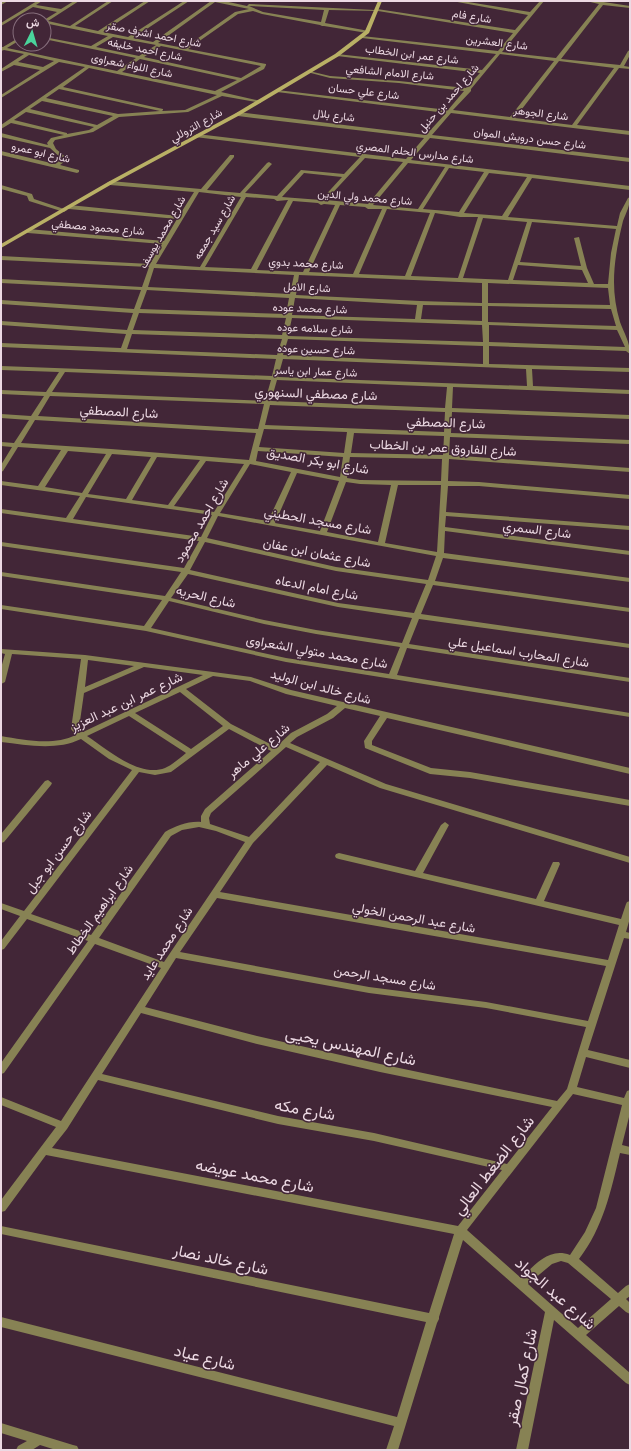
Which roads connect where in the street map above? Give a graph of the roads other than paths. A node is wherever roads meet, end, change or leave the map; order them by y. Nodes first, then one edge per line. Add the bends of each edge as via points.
1 (6, 1) edge
2 (40, 1) edge
3 (77, 1) edge
4 (111, 1) edge
5 (148, 1) edge
6 (187, 1) edge
7 (215, 1) edge
8 (268, 1) edge
9 (380, 1) edge
10 (454, 1) edge
11 (542, 1) edge
12 (588, 1) edge
13 (234, 2) edge
14 (602, 3) junction
15 (1, 4) edge
16 (33, 6) junction
17 (266, 6) junction
18 (630, 7) edge
19 (254, 9) junction
20 (327, 9) junction
21 (377, 10) junction
22 (62, 11) junction
23 (262, 13) junction
24 (532, 14) junction
25 (52, 17) edge
26 (52, 23) edge
27 (1, 25) edge
28 (322, 25) junction
29 (72, 27) junction
30 (100, 32) junction
31 (367, 32) junction
32 (516, 32) junction
33 (112, 35) junction
34 (362, 37) junction
35 (130, 38) junction
36 (52, 40) edge
37 (12, 43) edge
38 (155, 43) junction
39 (161, 44) junction
40 (92, 48) junction
41 (2, 49) edge
42 (185, 49) junction
43 (630, 51) edge
44 (500, 53) junction
45 (28, 54) junction
46 (337, 55) junction
47 (140, 58) junction
48 (58, 60) junction
49 (558, 60) junction
50 (14, 63) junction
51 (89, 66) junction
52 (619, 67) junction
53 (630, 68) edge
54 (44, 69) junction
55 (1, 71) edge
56 (118, 72) junction
57 (309, 72) junction
58 (484, 72) junction
59 (241, 79) junction
60 (58, 88) junction
61 (469, 90) junction
62 (277, 91) junction
63 (216, 93) junction
64 (222, 94) junction
65 (1, 97) edge
66 (42, 98) junction
67 (259, 102) junction
68 (26, 110) junction
69 (167, 112) junction
70 (449, 112) junction
71 (238, 114) junction
72 (118, 116) junction
73 (511, 119) junction
74 (10, 121) junction
75 (573, 126) junction
76 (1, 127) edge
77 (98, 127) junction
78 (630, 134) edge
79 (1, 135) edge
80 (70, 136) junction
81 (197, 136) junction
82 (428, 137) junction
83 (51, 147) junction
84 (1, 153) edge
85 (232, 156) dead end
86 (364, 156) junction
87 (630, 160) edge
88 (407, 161) junction
89 (270, 164) dead end
90 (56, 166) junction
91 (448, 166) junction
92 (77, 171) dead end
93 (487, 171) junction
94 (346, 176) junction
95 (530, 176) junction
96 (110, 183) junction
97 (1, 187) edge
98 (630, 188) edge
99 (200, 191) junction
100 (242, 195) junction
101 (277, 199) junction
102 (291, 200) junction
103 (630, 200) edge
104 (321, 203) junction
105 (338, 204) junction
106 (368, 207) junction
107 (385, 208) junction
108 (66, 209) junction
109 (419, 211) junction
110 (432, 212) junction
111 (460, 215) junction
112 (481, 216) junction
113 (180, 218) junction
114 (504, 218) junction
115 (530, 221) junction
116 (619, 228) junction
117 (28, 231) junction
118 (577, 238) dead end
119 (166, 243) junction
120 (1, 246) edge
121 (1, 258) edge
122 (516, 263) junction
123 (152, 266) junction
124 (202, 268) junction
125 (584, 268) junction
126 (253, 271) junction
127 (297, 273) junction
128 (305, 274) junction
129 (355, 276) junction
130 (407, 278) junction
131 (460, 280) junction
132 (1, 281) edge
133 (485, 281) junction
134 (510, 282) junction
135 (592, 285) junction
136 (610, 286) junction
137 (144, 288) junction
138 (292, 296) junction
139 (1, 302) edge
140 (420, 303) junction
141 (485, 304) junction
142 (612, 307) junction
143 (137, 311) junction
144 (288, 317) junction
145 (418, 321) junction
146 (1, 323) edge
147 (485, 324) junction
148 (618, 328) junction
149 (130, 332) junction
150 (285, 338) junction
151 (485, 344) junction
152 (1, 345) edge
153 (123, 351) junction
154 (629, 351) edge
155 (280, 357) junction
156 (486, 366) junction
157 (529, 367) junction
158 (1, 368) edge
159 (63, 370) junction
160 (630, 370) edge
161 (274, 379) junction
162 (450, 386) junction
163 (530, 389) junction
164 (1, 392) edge
165 (630, 392) edge
166 (48, 394) junction
167 (268, 404) junction
168 (449, 410) junction
169 (1, 416) edge
170 (630, 417) edge
171 (33, 418) junction
172 (261, 429) junction
173 (351, 430) junction
174 (447, 434) junction
175 (630, 442) edge
176 (1, 444) edge
177 (16, 445) junction
178 (66, 448) junction
179 (256, 450) junction
180 (111, 451) junction
181 (155, 455) junction
182 (347, 455) junction
183 (446, 457) junction
184 (205, 458) junction
185 (250, 462) junction
186 (1, 470) edge
187 (295, 470) junction
188 (630, 470) edge
189 (343, 480) junction
190 (395, 483) junction
191 (444, 483) junction
192 (1, 484) edge
193 (40, 489) junction
194 (84, 494) junction
195 (630, 497) edge
196 (128, 501) junction
197 (170, 507) junction
198 (1, 511) edge
199 (216, 514) junction
200 (443, 514) junction
201 (68, 521) junction
202 (271, 523) junction
203 (630, 528) edge
204 (442, 529) junction
205 (323, 533) junction
206 (203, 539) junction
207 (1, 544) edge
208 (380, 544) junction
209 (630, 553) edge
210 (440, 554) junction
211 (186, 571) junction
212 (1, 574) edge
213 (630, 580) edge
214 (430, 583) junction
215 (168, 599) junction
216 (1, 608) edge
217 (630, 610) edge
218 (417, 616) junction
219 (146, 629) junction
220 (404, 646) junction
221 (630, 646) edge
222 (5, 652) edge
223 (85, 657) junction
224 (142, 665) junction
225 (211, 674) junction
226 (392, 676) junction
227 (630, 680) edge
228 (1, 682) edge
229 (181, 689) junction
230 (80, 692) junction
231 (343, 706) junction
232 (130, 714) junction
233 (385, 715) junction
234 (630, 715) edge
235 (228, 726) junction
236 (82, 736) junction
237 (1, 739) edge
238 (284, 743) junction
239 (276, 750) junction
240 (191, 753) junction
241 (326, 761) junction
242 (136, 771) junction
243 (630, 771) edge
244 (48, 783) dead end
245 (630, 803) edge
246 (207, 825) junction
247 (445, 826) dead end
248 (1, 840) edge
249 (250, 841) junction
250 (339, 856) dead end
251 (630, 860) edge
252 (556, 864) dead end
253 (418, 874) junction
254 (214, 894) junction
255 (539, 903) junction
256 (630, 904) edge
257 (1, 906) edge
258 (26, 916) junction
259 (624, 923) junction
260 (625, 935) edge
261 (94, 940) junction
262 (1, 948) edge
263 (174, 954) junction
264 (611, 964) junction
265 (166, 966) junction
266 (138, 1009) junction
267 (592, 1025) junction
268 (584, 1053) junction
269 (630, 1064) edge
270 (1, 1070) edge
271 (95, 1076) junction
272 (571, 1090) junction
273 (629, 1100) edge
274 (1, 1101) edge
275 (559, 1105) junction
276 (63, 1126) junction
277 (616, 1148) junction
278 (44, 1151) junction
279 (630, 1151) edge
280 (509, 1168) junction
281 (1, 1208) edge
282 (1, 1230) edge
283 (460, 1231) junction
284 (572, 1260) junction
285 (521, 1284) junction
286 (630, 1289) edge
287 (619, 1299) junction
288 (630, 1309) edge
289 (551, 1311) junction
290 (434, 1319) junction
291 (1, 1322) edge
292 (578, 1335) junction
293 (630, 1380) edge
294 (400, 1423) junction
295 (1, 1428) edge
296 (39, 1440) junction
297 (22, 1450) edge
298 (73, 1450) edge
299 (392, 1450) edge
300 (522, 1450) edge

1 - 15 street
2 - 16 street
3 - 22 street
4 - 29 street
5 - 30 street
6 - 35 street
7 - 13 street
7 - 38 street
8 - 17 street
9 - 21 street, شارع التروللي
10 - 24 street
11 - 24 street, شارع احمد بن حنبل
12 - 14 street
13 - 17 street, شارع فام
13 - 19 street
14 - 18 street
14 - 49 street
16 - 22 street
16 - 27 street
17 - 20 street, شارع فام
17 - 23 street
19 - 23 street
19 - 42 street via 237,13
20 - 21 street, شارع فام
20 - 28 street
21 - 31 street, شارع التروللي
21 - 32 street, شارع فام
22 - 25 street
23 - 28 street
24 - 32 street, شارع احمد بن حنبل
26 - 29 street, شارع احمد اشرف صقر
28 - 31 street
29 - 30 street, شارع احمد اشرف صقر
30 - 33 street, شارع احمد اشرف صقر
31 - 34 street, شارع التروللي
32 - 44 street, شارع احمد بن حنبل
33 - 35 street, شارع احمد اشرف صقر
33 - 40 street
34 - 44 street, شارع العشرين
34 - 46 street, شارع التروللي
35 - 38 street, شارع احمد اشرف صقر
36 - 40 street, شارع احمد خليفه
37 - 41 street
38 - 39 street, شارع احمد اشرف صقر
39 - 42 street, شارع احمد اشرف صقر
39 - 47 street
40 - 47 street, شارع احمد خليفه
41 - 45 street, شارع اللواء شعراوى
42 - 59 street, شارع احمد اشرف صقر via 261,63 264,67
43 - 52 street
44 - 49 street, شارع العشرين
44 - 58 street, شارع احمد بن حنبل
45 - 48 street, شارع اللواء شعراوى
45 - 50 street
46 - 57 street, شارع التروللي
46 - 58 street, شارع عمر ابن الخطاب
47 - 56 street
47 - 59 street, شارع احمد خليفه
48 - 51 street, شارع اللواء شعراوى
48 - 54 street
49 - 52 street, شارع العشرين
49 - 73 street
50 - 54 street
50 - 55 street
51 - 56 street, شارع اللواء شعراوى
51 - 60 street
52 - 53 street, شارع العشرين
52 - 75 street
54 - 65 street
56 - 63 street, شارع اللواء شعراوى
57 - 61 street, شارع الامام الشافعي via 330,77
57 - 62 street, شارع التروللي
58 - 61 street, شارع احمد بن حنبل
59 - 63 street
60 - 66 street
60 - 69 street
61 - 70 street, شارع احمد بن حنبل
62 - 67 street, شارع التروللي
62 - 70 street, شارع علي حسان
63 - 64 street, شارع اللواء شعراوى
64 - 67 street, شارع اللواء شعراوى
64 - 69 street via 186,111
66 - 68 street
66 - 72 street
67 - 71 street, شارع التروللي
68 - 74 street
68 - 77 street
69 - 72 street
70 - 73 street, شارع الجوهر
70 - 82 street, شارع احمد بن حنبل
71 - 81 street, شارع التروللي
71 - 82 street, شارع بلال
72 - 77 street
73 - 75 street, شارع الجوهر
74 - 76 street
74 - 80 street
75 - 78 street, شارع الجوهر
77 - 80 street
79 - 83 street
80 - 83 street via 53,139
81 - 86 street, شارع مدارس الحلم المصري
81 - 96 street, شارع التروللي
82 - 87 street, شارع حسن درويش الموان
82 - 88 street, شارع احمد بن حنبل
83 - 90 street via 56,154 65,159
84 - 90 street, شارع ابو عمرو
85 - 99 street, شارع محمد يوسف
86 - 88 street, شارع مدارس الحلم المصري
86 - 94 street
88 - 91 street, شارع مدارس الحلم المصري
88 - 106 street, شارع احمد بن حنبل
89 - 100 street, شارع سيد جمعه
90 - 92 street, شارع ابو عمرو
91 - 93 street, شارع مدارس الحلم المصري
91 - 109 street
93 - 95 street, شارع مدارس الحلم المصري
93 - 111 street
94 - 101 street via 303,171
94 - 104 street
95 - 98 street, شارع مدارس الحلم المصري
95 - 114 street
96 - 99 street, شارع محمد ولي الدين
96 - 108 street, شارع التروللي
97 - 108 street via 30,194 31,200
99 - 100 street, شارع محمد ولي الدين
99 - 113 street, شارع محمد يوسف
100 - 101 street, شارع محمد ولي الدين
100 - 124 street, شارع سيد جمعه
101 - 102 street, شارع محمد ولي الدين
102 - 104 street, شارع محمد ولي الدين
102 - 126 street
103 - 116 street via 624,209
104 - 105 street, شارع محمد ولي الدين
105 - 106 street, شارع محمد ولي الدين
105 - 128 street
106 - 107 street, شارع محمد ولي الدين
107 - 109 street, شارع محمد ولي الدين
107 - 129 street
108 - 113 street
108 - 117 street, شارع التروللي
109 - 110 street, شارع محمد ولي الدين
110 - 111 street, شارع محمد ولي الدين
110 - 130 street
111 - 112 street, شارع محمد ولي الدين
112 - 114 street, شارع محمد ولي الدين
112 - 131 street
113 - 119 street, شارع محمد يوسف
114 - 115 street, شارع محمد ولي الدين
115 - 116 street, شارع محمد ولي الدين
115 - 122 street
116 - 136 street via 612,258
117 - 119 street, شارع محمود مصطفي
117 - 120 street, شارع التروللي
118 - 125 street
119 - 123 street, شارع محمد يوسف
121 - 123 street, شارع محمد بدوي
122 - 125 street
122 - 134 street
123 - 124 street, شارع محمد بدوي
123 - 137 street, شارع محمد يوسف
124 - 126 street, شارع محمد بدوي
125 - 135 street
126 - 127 street, شارع محمد بدوي
127 - 128 street, شارع محمد بدوي
127 - 138 street, شارع احمد محمود
128 - 129 street, شارع محمد بدوي
129 - 130 street, شارع محمد بدوي
130 - 131 street, شارع محمد بدوي
131 - 133 street, شارع محمد بدوي
132 - 137 street, شارع الامل
133 - 134 street, شارع محمد بدوي
133 - 141 street
134 - 135 street, شارع محمد بدوي
135 - 136 street, شارع محمد بدوي
136 - 142 street
137 - 138 street, شارع الامل
137 - 143 street, شارع محمد يوسف
138 - 140 street, شارع الامل
138 - 144 street, شارع احمد محمود
139 - 143 street, شارع محمد عوده
140 - 141 street, شارع الامل
140 - 145 street
141 - 142 street, شارع الامل
141 - 147 street
142 - 148 street
143 - 144 street, شارع محمد عوده
143 - 149 street, شارع محمد يوسف
144 - 145 street, شارع محمد عوده
144 - 150 street, شارع احمد محمود
145 - 147 street, شارع محمد عوده
146 - 149 street, شارع سلامه عوده
147 - 148 street, شارع محمد عوده
147 - 151 street
148 - 154 street
149 - 150 street, شارع سلامه عوده
149 - 153 street, شارع محمد يوسف
150 - 151 street, شارع سلامه عوده
150 - 155 street, شارع احمد محمود
151 - 154 street, شارع سلامه عوده
151 - 156 street
152 - 153 street, شارع حسين عوده
153 - 155 street, شارع حسين عوده
155 - 156 street, شارع حسين عوده
155 - 161 street, شارع احمد محمود
156 - 157 street, شارع حسين عوده
157 - 160 street, شارع حسين عوده
157 - 163 street
158 - 159 street, شارع عمار ابن ياسر
159 - 161 street, شارع عمار ابن ياسر
159 - 166 street
161 - 162 street, شارع عمار ابن ياسر
161 - 167 street, شارع احمد محمود
162 - 163 street, شارع عمار ابن ياسر
162 - 168 street
163 - 165 street, شارع عمار ابن ياسر
164 - 166 street, شارع مصطفي السنهوري
166 - 167 street, شارع مصطفي السنهوري
166 - 171 street
167 - 168 street, شارع مصطفي السنهوري
167 - 172 street, شارع احمد محمود
168 - 170 street, شارع مصطفي السنهوري
168 - 174 street
169 - 171 street, شارع المصطفي
171 - 172 street, شارع المصطفي
171 - 177 street
172 - 173 street, شارع المصطفي
172 - 179 street, شارع احمد محمود
173 - 174 street, شارع المصطفي
173 - 182 street
174 - 175 street, شارع المصطفي
174 - 183 street
176 - 177 street, شارع ابو بكر الصديق
177 - 178 street, شارع ابو بكر الصديق
177 - 186 street
178 - 180 street, شارع ابو بكر الصديق
178 - 193 street
179 - 182 street, شارع الفاروق عمر بن الخطاب
179 - 185 street, شارع احمد محمود
180 - 181 street, شارع ابو بكر الصديق
180 - 194 street
181 - 184 street, شارع ابو بكر الصديق
181 - 196 street
182 - 183 street, شارع الفاروق عمر بن الخطاب
182 - 189 street
183 - 188 street, شارع الفاروق عمر بن الخطاب
183 - 191 street
184 - 185 street, شارع ابو بكر الصديق
184 - 197 street
185 - 187 street, شارع ابو بكر الصديق
185 - 199 street, شارع احمد محمود
187 - 189 street, شارع ابو بكر الصديق
187 - 202 street
189 - 190 street, شارع ابو بكر الصديق
189 - 205 street
190 - 191 street, شارع ابو بكر الصديق
190 - 208 street
191 - 195 street, شارع ابو بكر الصديق
191 - 200 street
192 - 193 street, شارع مسجد الحطيني
193 - 194 street, شارع مسجد الحطيني
194 - 196 street, شارع مسجد الحطيني
194 - 201 street
196 - 197 street, شارع مسجد الحطيني
197 - 199 street, شارع مسجد الحطيني
198 - 201 street, شارع عثمان ابن عفان
199 - 202 street, شارع مسجد الحطيني
199 - 206 street, شارع احمد محمود
200 - 203 street
200 - 204 street
201 - 206 street, شارع عثمان ابن عفان
202 - 205 street, شارع مسجد الحطيني
204 - 209 street, شارع السمري
204 - 210 street
205 - 208 street, شارع مسجد الحطيني
206 - 211 street, شارع احمد محمود
206 - 214 street, شارع عثمان ابن عفان via 329,568
207 - 211 street, شارع امام الدعاه
208 - 210 street, شارع مسجد الحطيني
210 - 213 street, شارع مسجد الحطيني
210 - 214 street
211 - 215 street, شارع احمد محمود
211 - 218 street, شارع امام الدعاه via 302,598
212 - 215 street, شارع الحريه
214 - 217 street, شارع عثمان ابن عفان
214 - 218 street
215 - 219 street, شارع احمد محمود
215 - 220 street, شارع الحريه via 290,628
216 - 219 street, شارع محمد متولي الشعراوى
218 - 220 street
218 - 221 street, شارع امام الدعاه
219 - 226 street, شارع محمد متولي الشعراوى via 266,656
220 - 226 street
220 - 227 street, شارع المحارب اسماعيل علي
222 - 223 street, شارع خالد ابن الوليد
222 - 228 street
223 - 224 street, شارع خالد ابن الوليد
223 - 230 street
224 - 225 street, شارع خالد ابن الوليد
224 - 230 street
225 - 229 street, شارع عمر ابن عبد العزيز
225 - 231 street, شارع خالد ابن الوليد via 256,681
226 - 234 street, شارع محمد متولي الشعراوى
229 - 232 street, شارع عمر ابن عبد العزيز
229 - 235 street
230 - 236 street via 75,728
231 - 233 street, شارع خالد ابن الوليد
231 - 238 street, شارع علي ماهر
232 - 236 street, شارع عمر ابن عبد العزيز
232 - 240 street
233 - 243 street, شارع خالد ابن الوليد
233 - 245 street via 368,741 368,746 419,767 442,773 470,775
235 - 239 street
235 - 240 street
236 - 237 street, شارع عمر ابن عبد العزيز via 68,742 53,744
236 - 242 street
238 - 239 street, شارع علي ماهر
238 - 241 street
239 - 246 street, شارع علي ماهر via 204,815
240 - 242 street via 168,770 157,773
241 - 249 street, شارع محمد عايد
241 - 251 street via 383,786
242 - 258 street, شارع حسن ابو جبل
244 - 248 street
246 - 249 street, شارع ابراهيم الخطاط
246 - 261 street, شارع ابراهيم الخطاط via 192,824 178,827 168,834
247 - 253 street
249 - 254 street, شارع محمد عايد
250 - 253 street
252 - 255 street
253 - 255 street
254 - 263 street, شارع محمد عايد
254 - 264 street, شارع عبد الرحمن الخولي
255 - 259 street
256 - 259 street, شارع الضغط العالي
257 - 258 street
258 - 261 street
258 - 262 street, شارع حسن ابو جبل
259 - 260 street, شارع الضغط العالي
260 - 264 street, شارع الضغط العالي
261 - 265 street
261 - 270 street, شارع ابراهيم الخطاط
263 - 265 street, شارع محمد عايد
263 - 267 street, شارع مسجد الرحمن via 369,990 486,1005
264 - 267 street, شارع الضغط العالي
265 - 266 street, شارع محمد عايد
266 - 271 street, شارع محمد عايد
266 - 275 street, شارع المهندس يحيى via 257,1040
267 - 268 street, شارع الضغط العالي
268 - 269 street
268 - 272 street, شارع الضغط العالي
271 - 276 street, شارع محمد عايد
271 - 280 street, شارع مكه via 278,1120 374,1137
272 - 273 street
272 - 275 street, شارع الضغط العالي
273 - 277 street
274 - 276 street
275 - 280 street, شارع الضغط العالي
276 - 278 street, شارع محمد عايد
277 - 279 street
277 - 284 street via 594,1226
278 - 281 street, شارع محمد عايد
278 - 283 street, شارع محمد عويضه
280 - 283 street, شارع الضغط العالي
282 - 290 street, شارع خالد نصار
283 - 285 street, شارع عبد الجواد
283 - 290 street, شارع الضغط العالي
284 - 285 street via 556,1257
284 - 287 street
285 - 289 street, شارع عبد الجواد
286 - 287 street
287 - 288 street
287 - 292 street
289 - 292 street, شارع عبد الجواد
289 - 300 street, شارع كمال صقر
290 - 294 street, شارع الضغط العالي
291 - 294 street, شارع عياد
292 - 293 street, شارع عبد الجواد
294 - 299 street, شارع الضغط العالي
295 - 296 street
296 - 297 street
296 - 298 street

